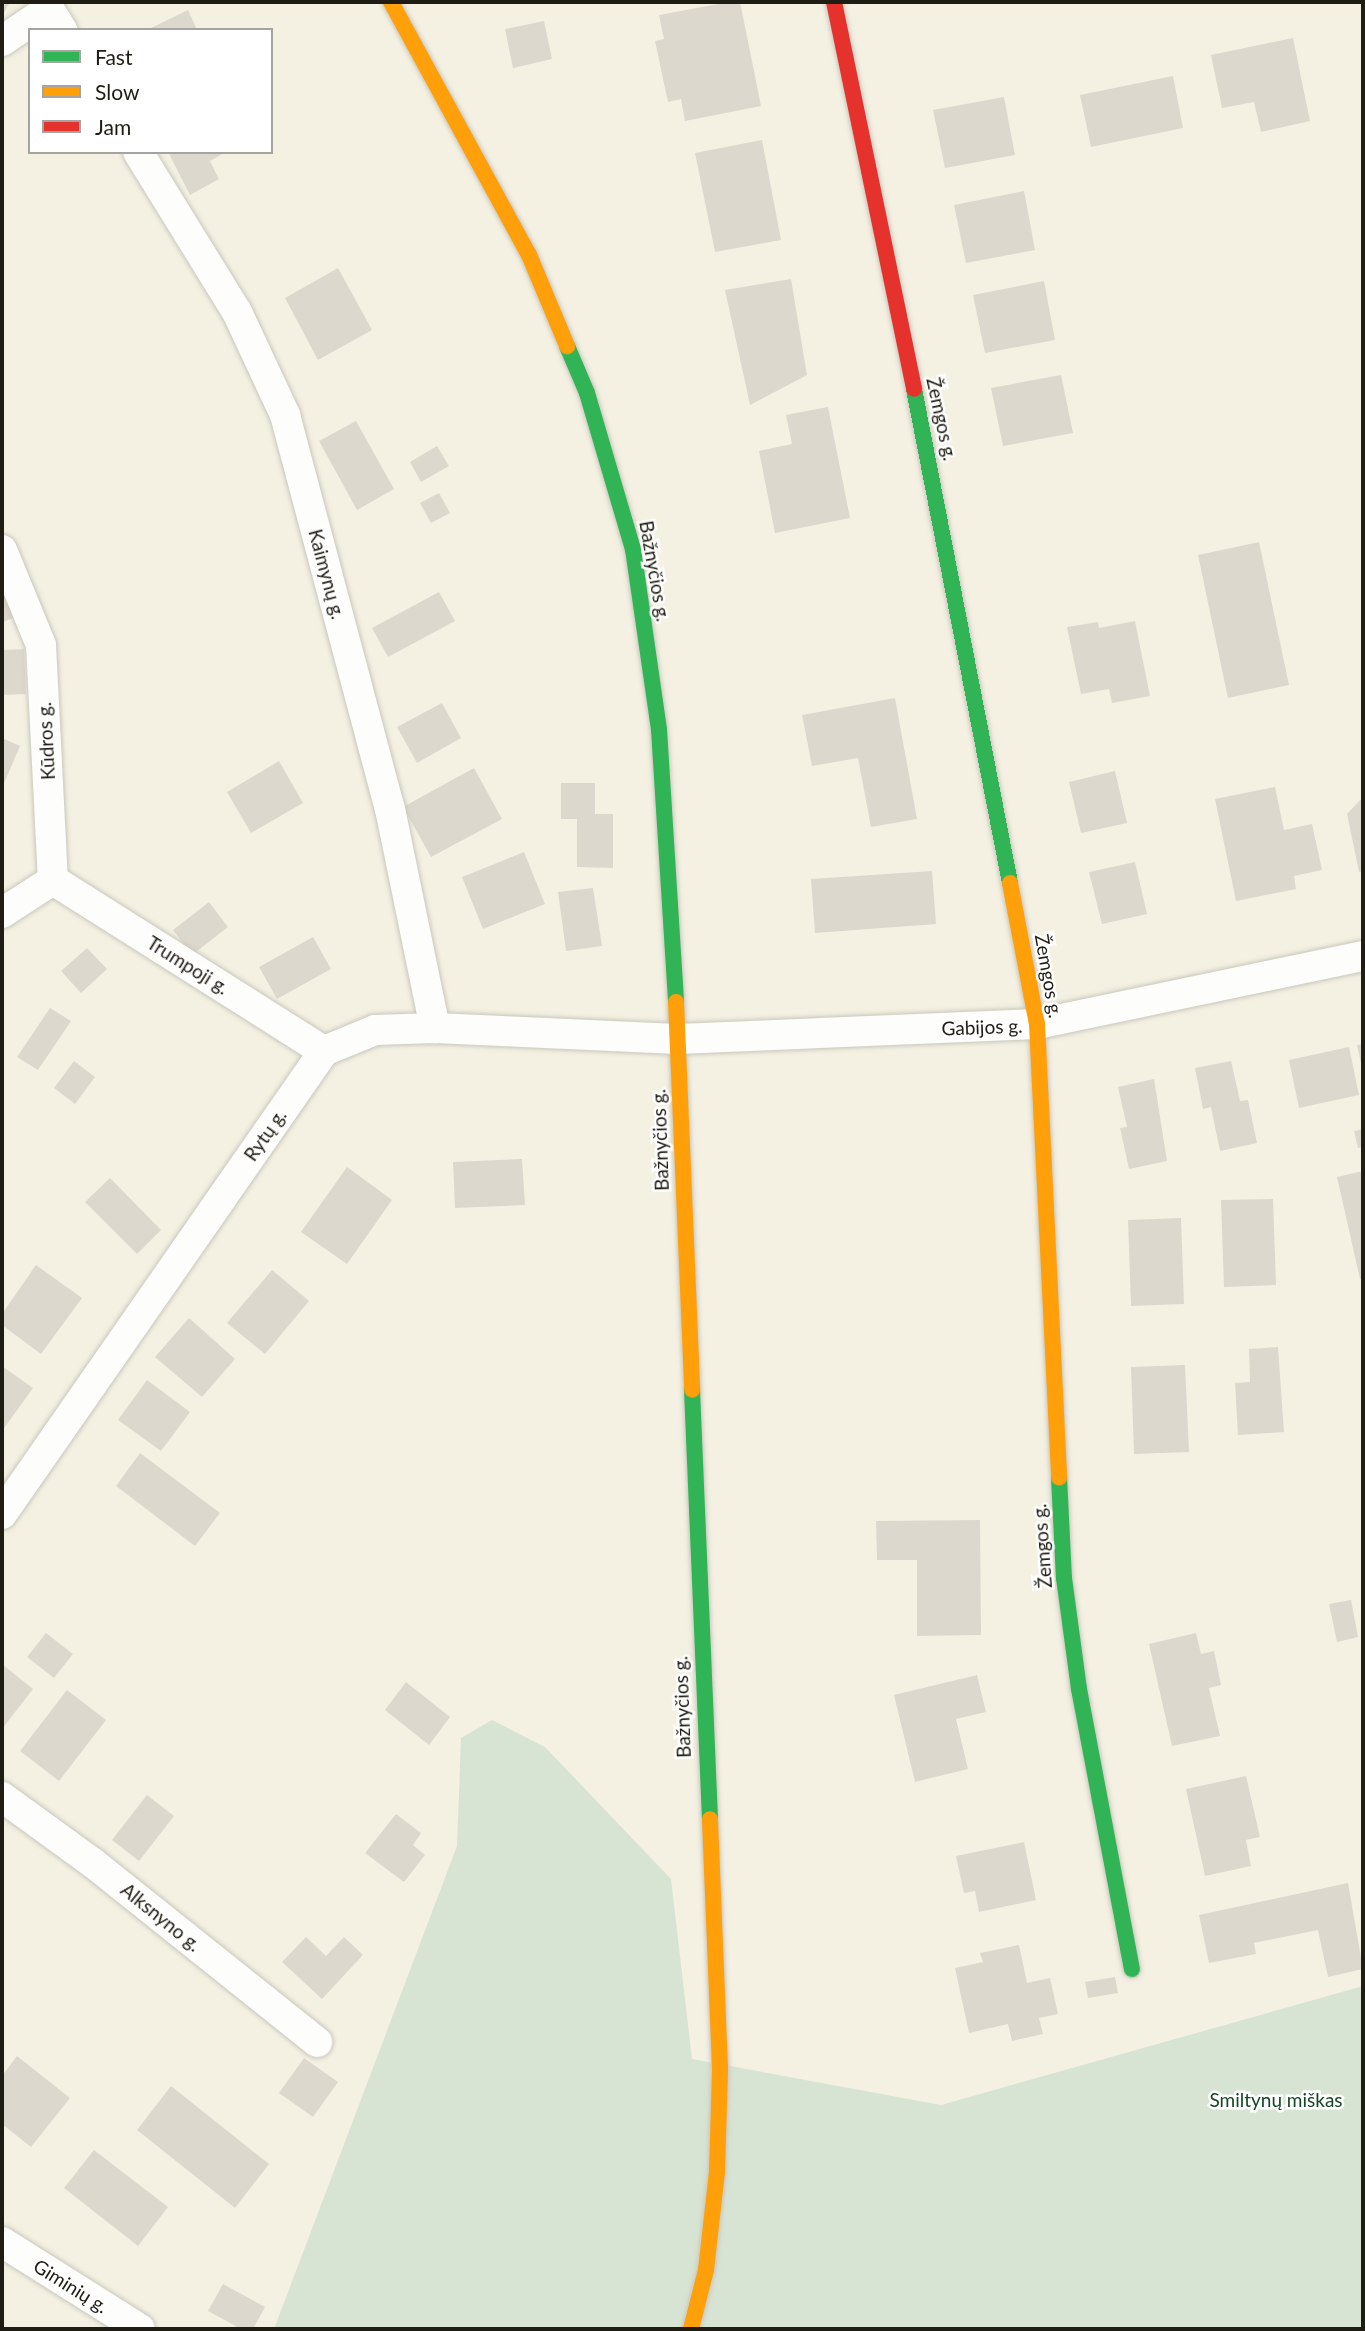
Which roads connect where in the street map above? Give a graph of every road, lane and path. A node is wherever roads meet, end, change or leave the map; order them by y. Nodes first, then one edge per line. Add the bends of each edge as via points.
1 (391, 2) edge
2 (834, 2) edge
3 (61, 28) edge
4 (2, 41) edge
5 (139, 154) edge
6 (2, 550) edge
7 (52, 880) junction
8 (2, 913) edge
9 (1363, 956) edge
10 (1037, 1024) junction
11 (435, 1028) junction
12 (678, 1039) junction
13 (324, 1051) junction
14 (2, 1514) edge
15 (2, 1797) edge
16 (1132, 1969) dead end
17 (317, 2042) dead end
18 (2, 2242) edge
19 (140, 2329) edge
20 (691, 2329) edge

1 - 12 main road, Bažnyčios g. via 529,255 587,393 633,549 659,730
2 - 10 main road, Žemgos g. via 943,528
3 - 4 street via 50,9
5 - 11 street, Kaimynų g. via 237,312 285,415 390,809
6 - 7 street, Kūdros g. via 41,645
7 - 8 street
7 - 13 street, Trumpoji g.
9 - 10 street, Gabijos g.
10 - 12 street, Gabijos g.
10 - 16 main road, Žemgos g. via 1064,1578 1079,1689
11 - 12 street
11 - 13 street via 375,1030
12 - 20 main road, Bažnyčios g. via 720,2069 714,2196 705,2270
13 - 14 street, Rytų g.
15 - 17 street, Alksnyno g. via 93,1863
18 - 19 street, Giminių g.

